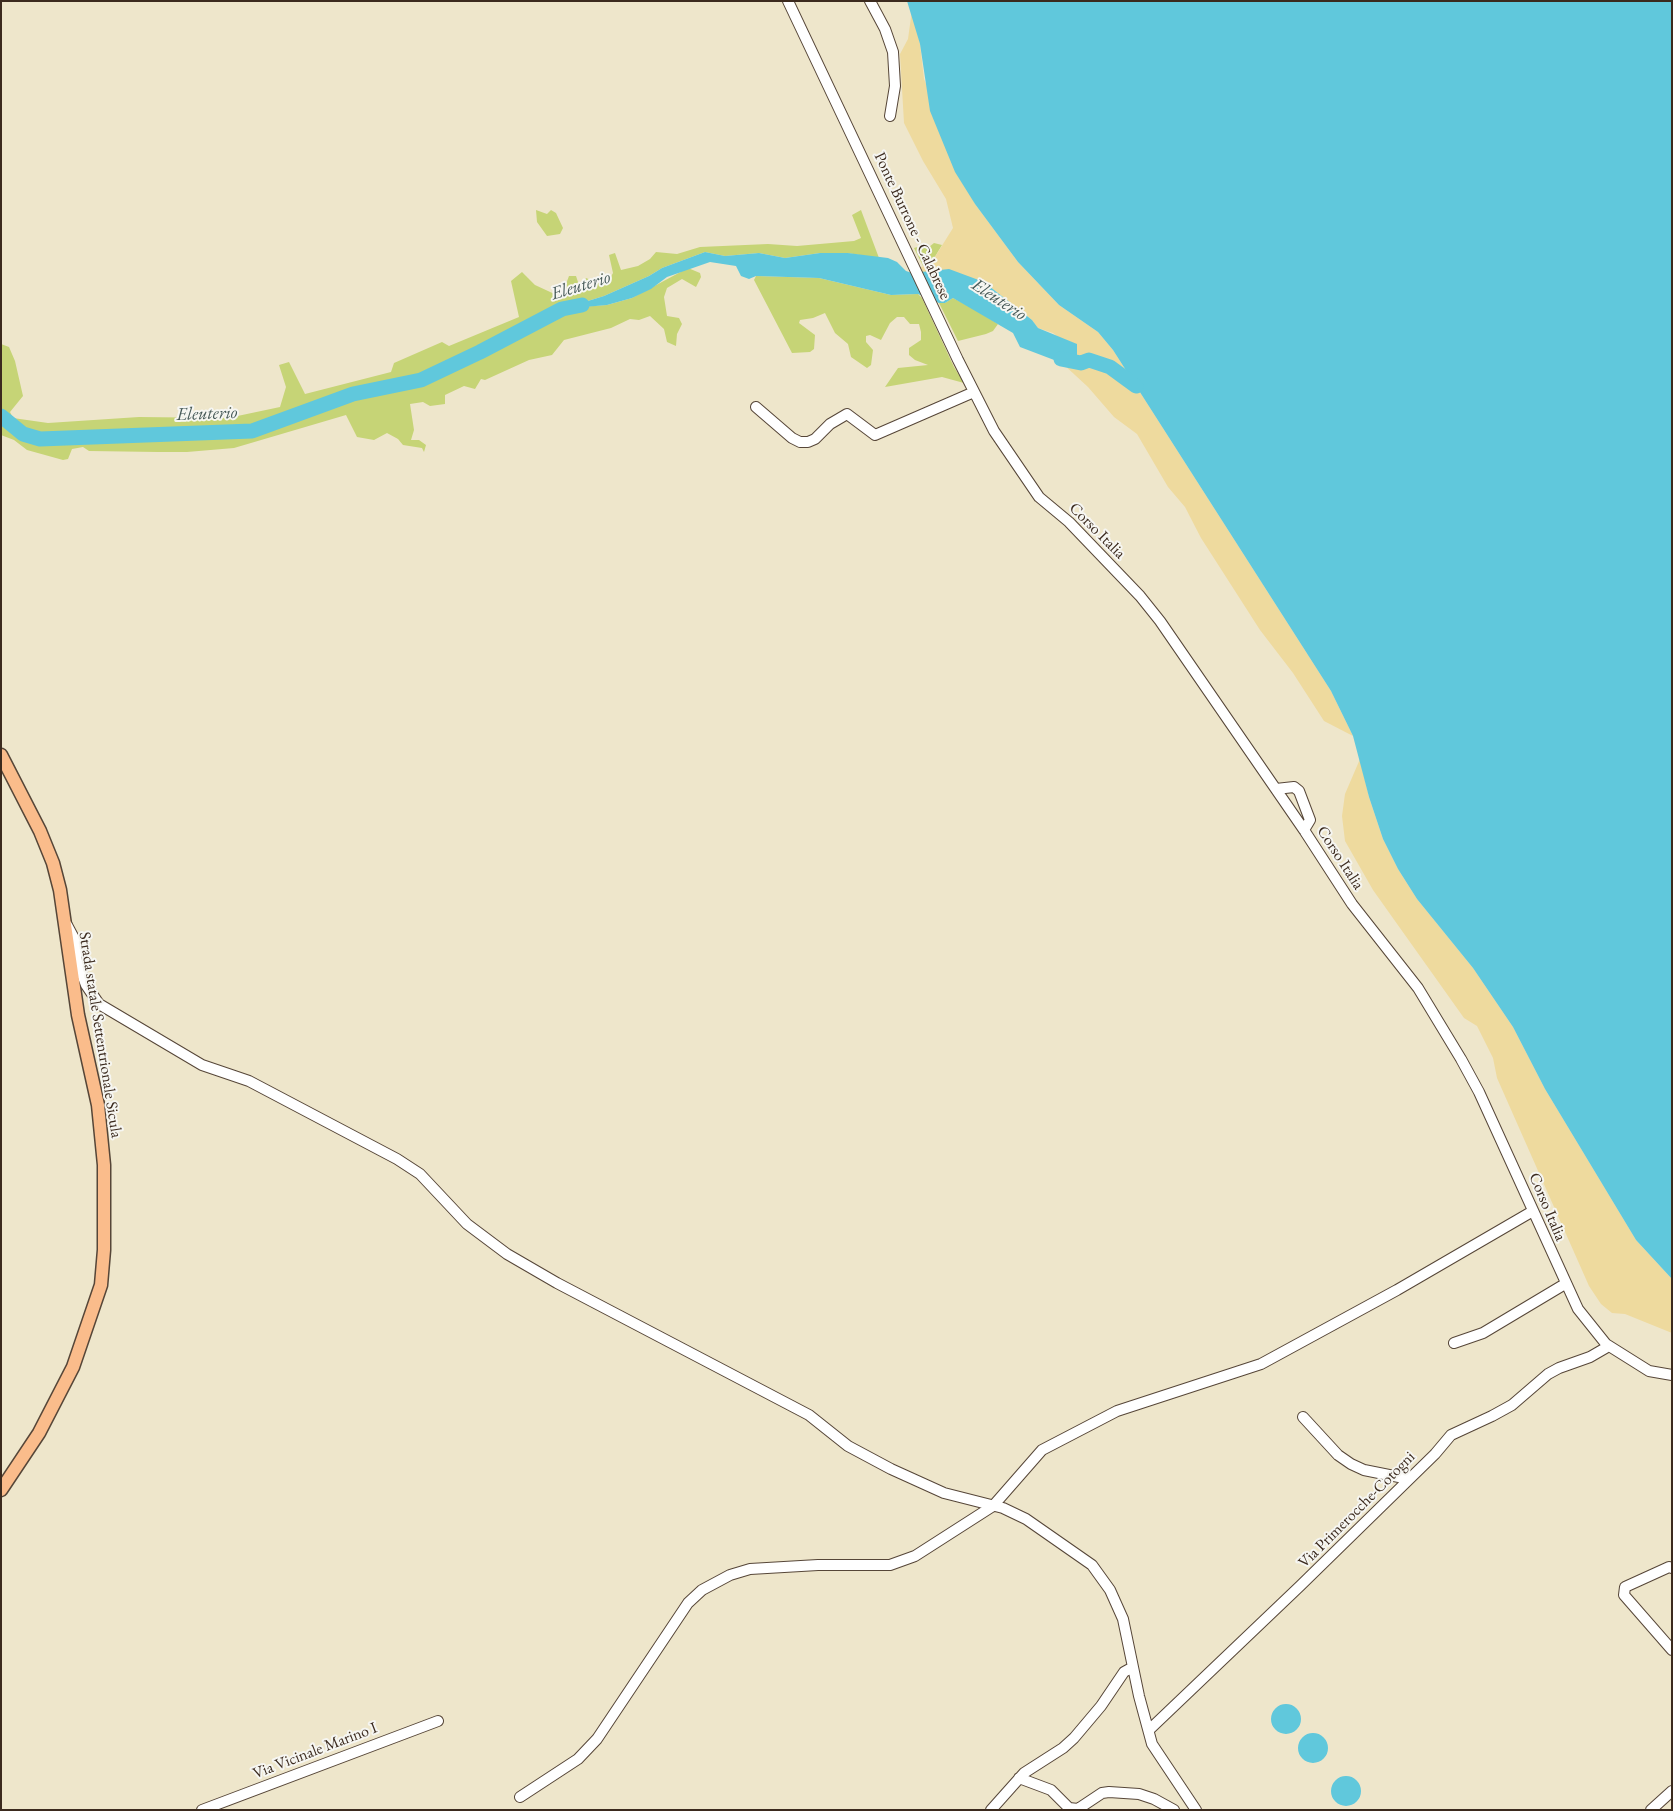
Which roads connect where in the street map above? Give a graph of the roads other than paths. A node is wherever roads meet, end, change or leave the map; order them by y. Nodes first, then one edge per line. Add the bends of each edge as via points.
1 (788, 1) edge
2 (870, 1) edge
3 (890, 116) dead end
4 (958, 360) joint
5 (974, 392) junction
6 (756, 407) dead end
7 (1, 755) edge
8 (1276, 789) junction
9 (1304, 830) junction
10 (66, 923) junction
11 (1533, 1211) junction
12 (1566, 1284) junction
13 (1454, 1343) dead end
14 (1609, 1346) junction
15 (1672, 1374) edge
16 (1303, 1417) dead end
17 (1409, 1479) junction
18 (1, 1490) edge
19 (993, 1506) junction
20 (1672, 1568) edge
21 (1672, 1650) edge
22 (1133, 1668) junction
23 (438, 1721) dead end
24 (1149, 1730) junction
25 (1019, 1778) junction
26 (1672, 1791) edge
27 (520, 1797) dead end
28 (202, 1810) edge
29 (991, 1810) edge
30 (1174, 1810) edge
31 (1196, 1810) edge
32 (1650, 1810) edge

1 - 4 street, Ponte Burrone - Calabrese
2 - 3 street via 893,52 895,86
4 - 5 street, Corso Italia
5 - 6 street via 875,435 847,414 808,442 792,438
5 - 8 street, Corso Italia via 994,431 1039,497 1069,522 1140,596
7 - 10 main road, Strada statale Settentrionale Sicula via 53,864
8 - 9 street, Corso Italia
8 - 9 street via 1294,787 1299,791 1310,820
9 - 11 street, Corso Italia via 1352,904 1418,988 1461,1059
10 - 18 main road, Strada statale Settentrionale Sicula via 78,1015 99,1113 104,1165 101,1285 73,1367 56,1402
10 - 19 street via 75,940 77,961 86,985 99,1004 202,1065 249,1081 397,1159 420,1174 467,1224 507,1254 557,1284 809,1415 848,1446 891,1470 944,1493
11 - 12 street, Corso Italia
11 - 19 street via 1261,1364 1117,1411 1042,1450
12 - 13 street via 1483,1333
12 - 14 street, Corso Italia via 1578,1309
14 - 15 street, Corso Italia via 1649,1370
14 - 17 street, Via Primerocche-Cotogni via 1548,1374 1512,1404 1450,1435
16 - 17 street via 1350,1464
17 - 24 street, Via Primerocche-Cotogni
19 - 22 street via 1026,1519 1092,1566 1110,1590 1123,1619
19 - 27 street via 914,1556 890,1565 818,1564 750,1569 730,1575 702,1590 688,1603 597,1739 578,1759
20 - 21 street via 1625,1587 1624,1595
22 - 24 street
22 - 25 street via 1124,1672 1102,1706 1064,1748
23 - 28 street, Via Vicinale Marino I
24 - 31 street via 1156,1750
25 - 29 street
25 - 30 street via 1046,1788 1069,1808 1078,1809 1109,1792 1139,1794
26 - 32 street

